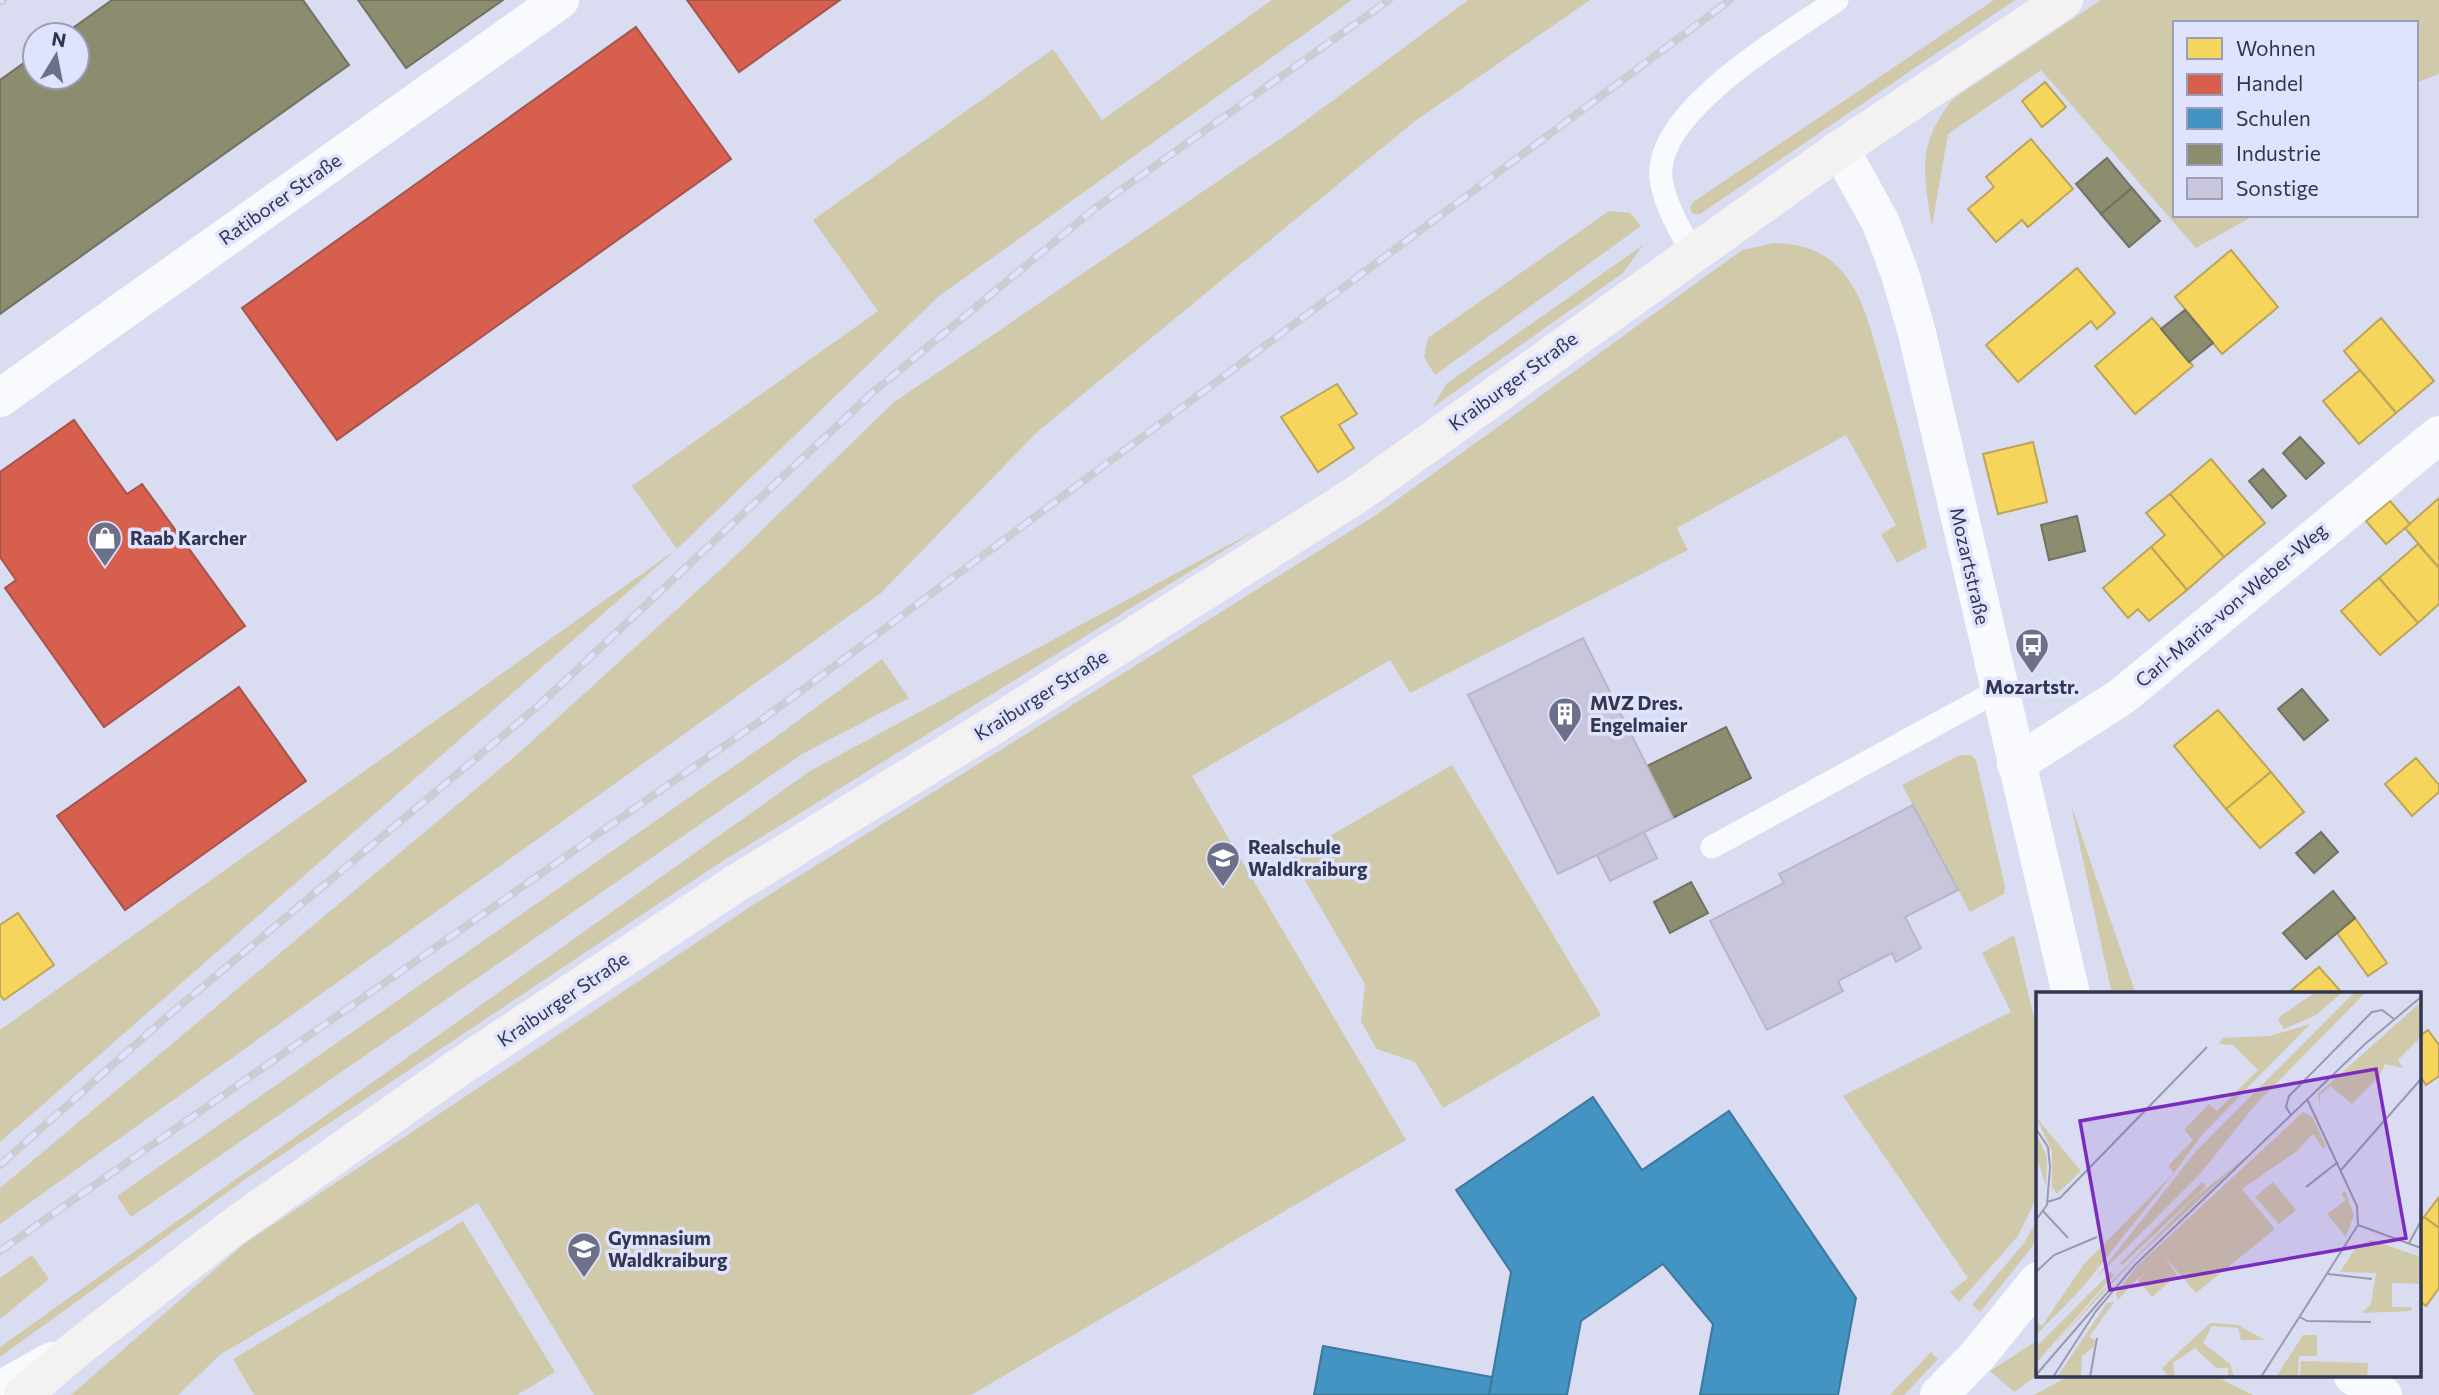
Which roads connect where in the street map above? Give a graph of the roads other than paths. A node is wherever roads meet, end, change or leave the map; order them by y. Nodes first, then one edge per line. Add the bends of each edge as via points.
1 (561, 0) edge
2 (1837, 0) edge
3 (2064, 0) edge
4 (1840, 149) junction
5 (1692, 253) junction
6 (0, 398) edge
7 (2439, 435) edge
8 (1999, 690) junction
9 (2016, 764) junction
10 (1712, 847) dead end
11 (2071, 992) edge
12 (2036, 1283) edge
13 (76, 1349) junction
14 (2356, 1378) edge
15 (0, 1390) edge
16 (23, 1395) edge
17 (1939, 1395) edge
18 (2383, 1395) edge

1 - 6 street, Ratiborer Straße
2 - 5 lane via 1704,95 1678,125 1664,154 1661,177 1671,211
3 - 4 main road, Kraiburger Straße
4 - 5 main road, Kraiburger Straße
4 - 8 street, Mozartstraße via 1881,223 1900,274
5 - 13 main road, Kraiburger Straße via 1359,493 735,884 461,1066 232,1228
7 - 9 street, Carl-Maria-von-Weber-Weg via 2121,698
8 - 9 street, Mozartstraße
8 - 10 lane
9 - 11 street, Mozartstraße
12 - 17 street
13 - 15 street
13 - 16 main road, Kraiburger Straße
14 - 18 street

